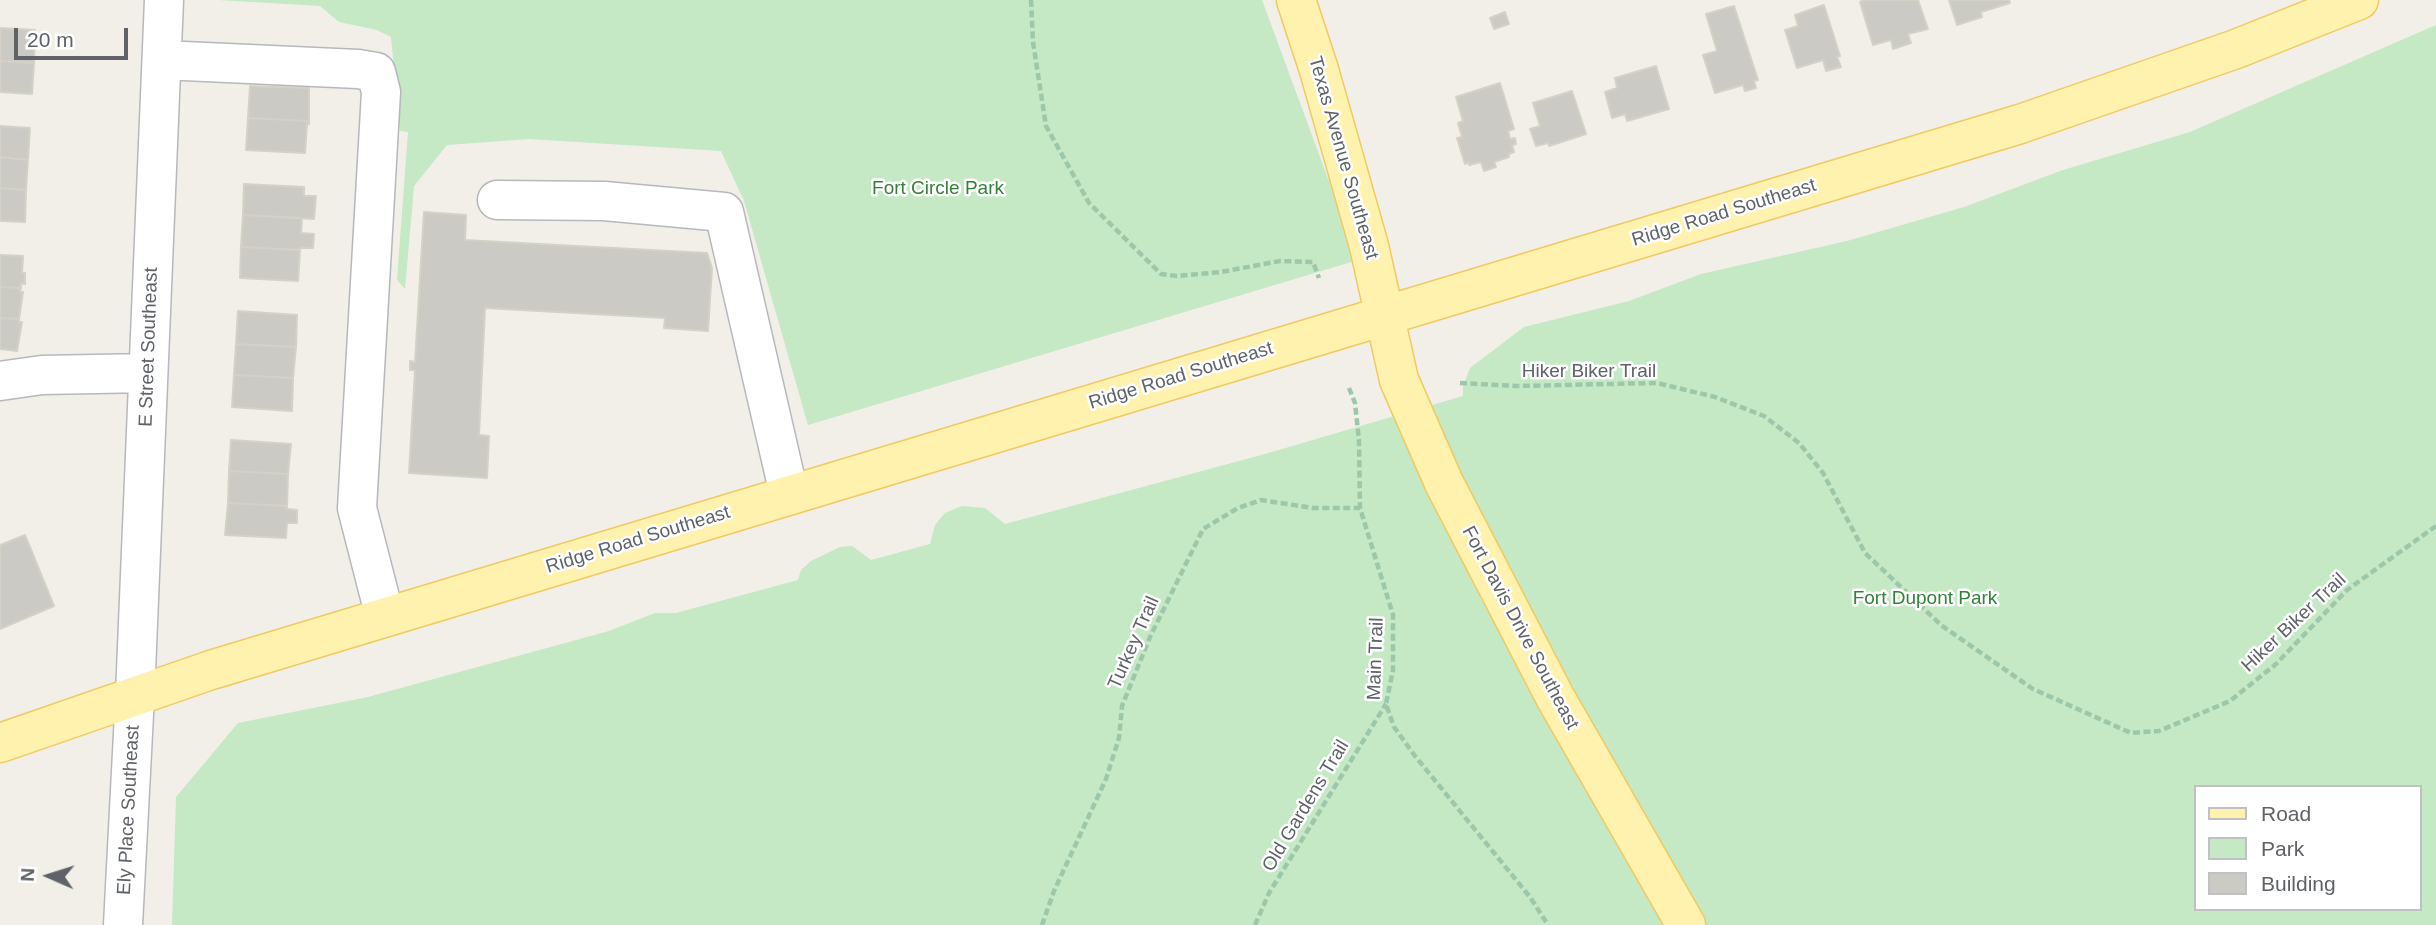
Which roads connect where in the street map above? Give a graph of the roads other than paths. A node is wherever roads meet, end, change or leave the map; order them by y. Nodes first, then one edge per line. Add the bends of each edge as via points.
1 (164, 0) edge
2 (1296, 0) edge
3 (2359, 0) edge
4 (162, 60) junction
5 (497, 200) dead end
6 (1386, 316) junction
7 (148, 373) junction
8 (0, 381) edge
9 (789, 494) junction
10 (386, 617) junction
11 (135, 695) junction
12 (0, 743) edge
13 (123, 925) edge
14 (1686, 925) edge

1 - 4 street, E Street Southeast
2 - 6 main road, Texas Avenue Southeast
3 - 6 main road, Ridge Road Southeast via 2236,49 2020,124
4 - 7 street, E Street Southeast
4 - 10 street via 376,72 381,92 357,508
5 - 9 street via 604,201 724,212
6 - 9 main road, Ridge Road Southeast
6 - 14 main road, Fort Davis Drive Southeast via 1399,380 1444,483 1555,697
7 - 8 street via 43,375
7 - 11 street, E Street Southeast
9 - 10 main road, Ridge Road Southeast
10 - 11 main road, Ridge Road Southeast
11 - 12 main road, Ridge Road Southeast
11 - 13 street, Ely Place Southeast

